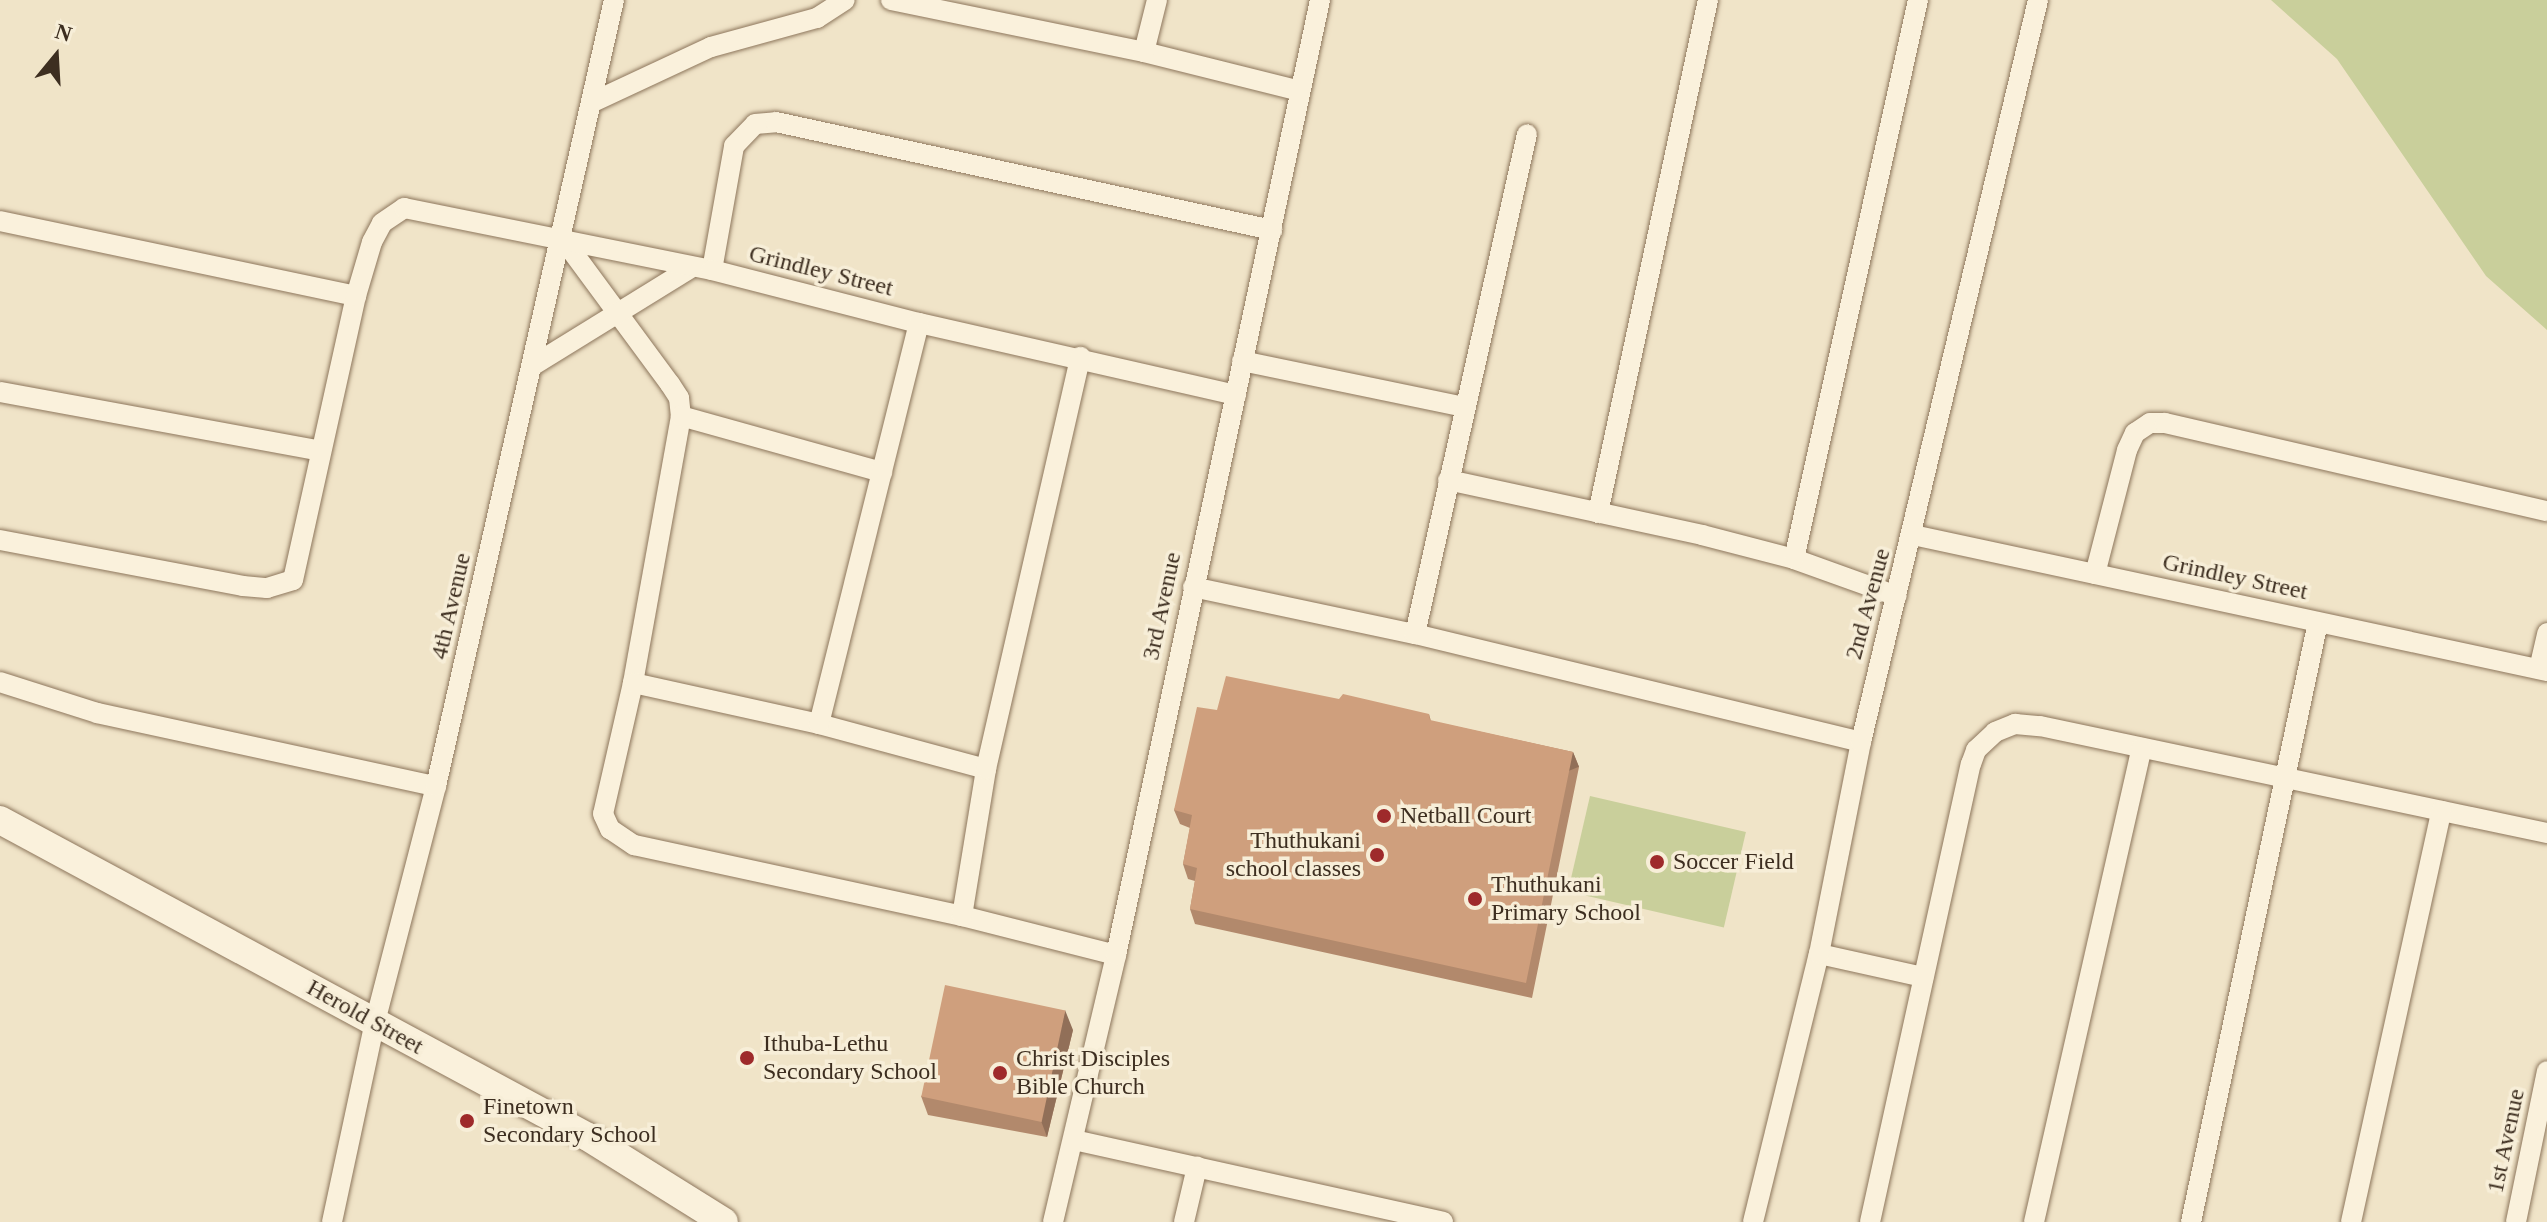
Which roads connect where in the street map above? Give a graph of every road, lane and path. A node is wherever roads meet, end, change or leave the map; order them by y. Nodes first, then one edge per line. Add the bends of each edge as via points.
1 (614, 0) edge
2 (845, 0) edge
3 (891, 0) edge
4 (1157, 0) edge
5 (1320, 0) edge
6 (1708, 0) edge
7 (1918, 0) edge
8 (2038, 0) edge
9 (1144, 52) junction
10 (1300, 91) junction
11 (593, 102) junction
12 (1527, 134) dead end
13 (0, 221) edge
14 (1272, 230) junction
15 (563, 239) junction
16 (702, 269) junction
17 (356, 296) junction
18 (618, 315) junction
19 (919, 323) junction
20 (1080, 357) junction
21 (1242, 361) junction
22 (532, 366) junction
23 (0, 392) edge
24 (1236, 395) junction
25 (1464, 407) junction
26 (681, 416) junction
27 (321, 451) junction
28 (882, 472) junction
29 (1448, 480) junction
30 (2547, 511) edge
31 (1598, 513) junction
32 (1913, 535) junction
33 (0, 540) edge
34 (1794, 559) junction
35 (2095, 574) junction
36 (1193, 587) junction
37 (1897, 596) junction
38 (2318, 622) junction
39 (2547, 633) edge
40 (1415, 634) junction
41 (2543, 670) edge
42 (0, 682) edge
43 (633, 683) junction
44 (819, 724) junction
45 (1861, 742) junction
46 (2142, 748) junction
47 (986, 769) junction
48 (2286, 778) junction
49 (436, 786) junction
50 (2441, 811) junction
51 (0, 820) edge
52 (2547, 833) edge
53 (962, 916) junction
54 (1819, 954) junction
55 (1116, 955) junction
56 (1923, 977) junction
57 (375, 1022) junction
58 (2547, 1071) edge
59 (1074, 1140) junction
60 (1197, 1167) junction
61 (332, 1222) edge
62 (724, 1222) edge
63 (1053, 1222) edge
64 (1184, 1222) edge
65 (1443, 1222) edge
66 (1753, 1222) edge
67 (1870, 1222) edge
68 (2034, 1222) edge
69 (2191, 1222) edge
70 (2351, 1222) edge
71 (2516, 1222) edge

1 - 11 street, 4th Avenue
2 - 11 street via 817,18 711,47
3 - 9 street
4 - 9 street
5 - 10 street, 3rd Avenue
6 - 31 street
7 - 34 street
8 - 32 street, 2nd Avenue
9 - 10 street
10 - 14 street, 3rd Avenue
11 - 15 street, 4th Avenue
12 - 25 street
13 - 17 street
14 - 16 street via 776,122 755,124 734,146
14 - 21 street, 3rd Avenue
15 - 16 street, Grindley Street
15 - 17 street, Grindley Street via 404,208 393,213 372,242
15 - 18 street
15 - 22 street, 4th Avenue
16 - 18 street
16 - 19 street, Grindley Street
17 - 27 street
18 - 22 street
18 - 26 street via 679,398
19 - 20 street, Grindley Street
19 - 28 street
20 - 24 street, Grindley Street
20 - 47 street
21 - 24 street, 3rd Avenue
21 - 25 street
22 - 49 street, 4th Avenue
23 - 27 street
24 - 36 street, 3rd Avenue
25 - 29 street
26 - 28 street
26 - 43 street
27 - 33 street via 297,571 293,580 281,585 205,580
28 - 44 street
29 - 31 street
29 - 40 street
30 - 35 street via 2150,423 2135,433 2127,450
31 - 34 street
32 - 35 street, Grindley Street
32 - 37 street, 2nd Avenue
34 - 37 street
35 - 38 street, Grindley Street
36 - 40 street
36 - 55 street, 3rd Avenue
37 - 45 street, 2nd Avenue
38 - 41 street, Grindley Street
38 - 48 street
39 - 41 street
40 - 45 street
42 - 49 street via 97,713
43 - 44 street
43 - 53 street via 603,814 620,837 634,845
44 - 47 street
45 - 54 street, 2nd Avenue
46 - 48 street
46 - 56 street via 2015,724 1984,740 1971,764
46 - 68 street
47 - 53 street
48 - 50 street
48 - 69 street
49 - 57 street, 4th Avenue
50 - 52 street
50 - 70 street
51 - 57 street, Herold Street
53 - 55 street
54 - 56 street
54 - 66 street, 2nd Avenue
55 - 59 street, 3rd Avenue
56 - 67 street
57 - 61 street, 4th Avenue
57 - 62 street, Herold Street via 633,1162
58 - 71 street, 1st Avenue
59 - 60 street
59 - 63 street, 3rd Avenue
60 - 64 street
60 - 65 street

